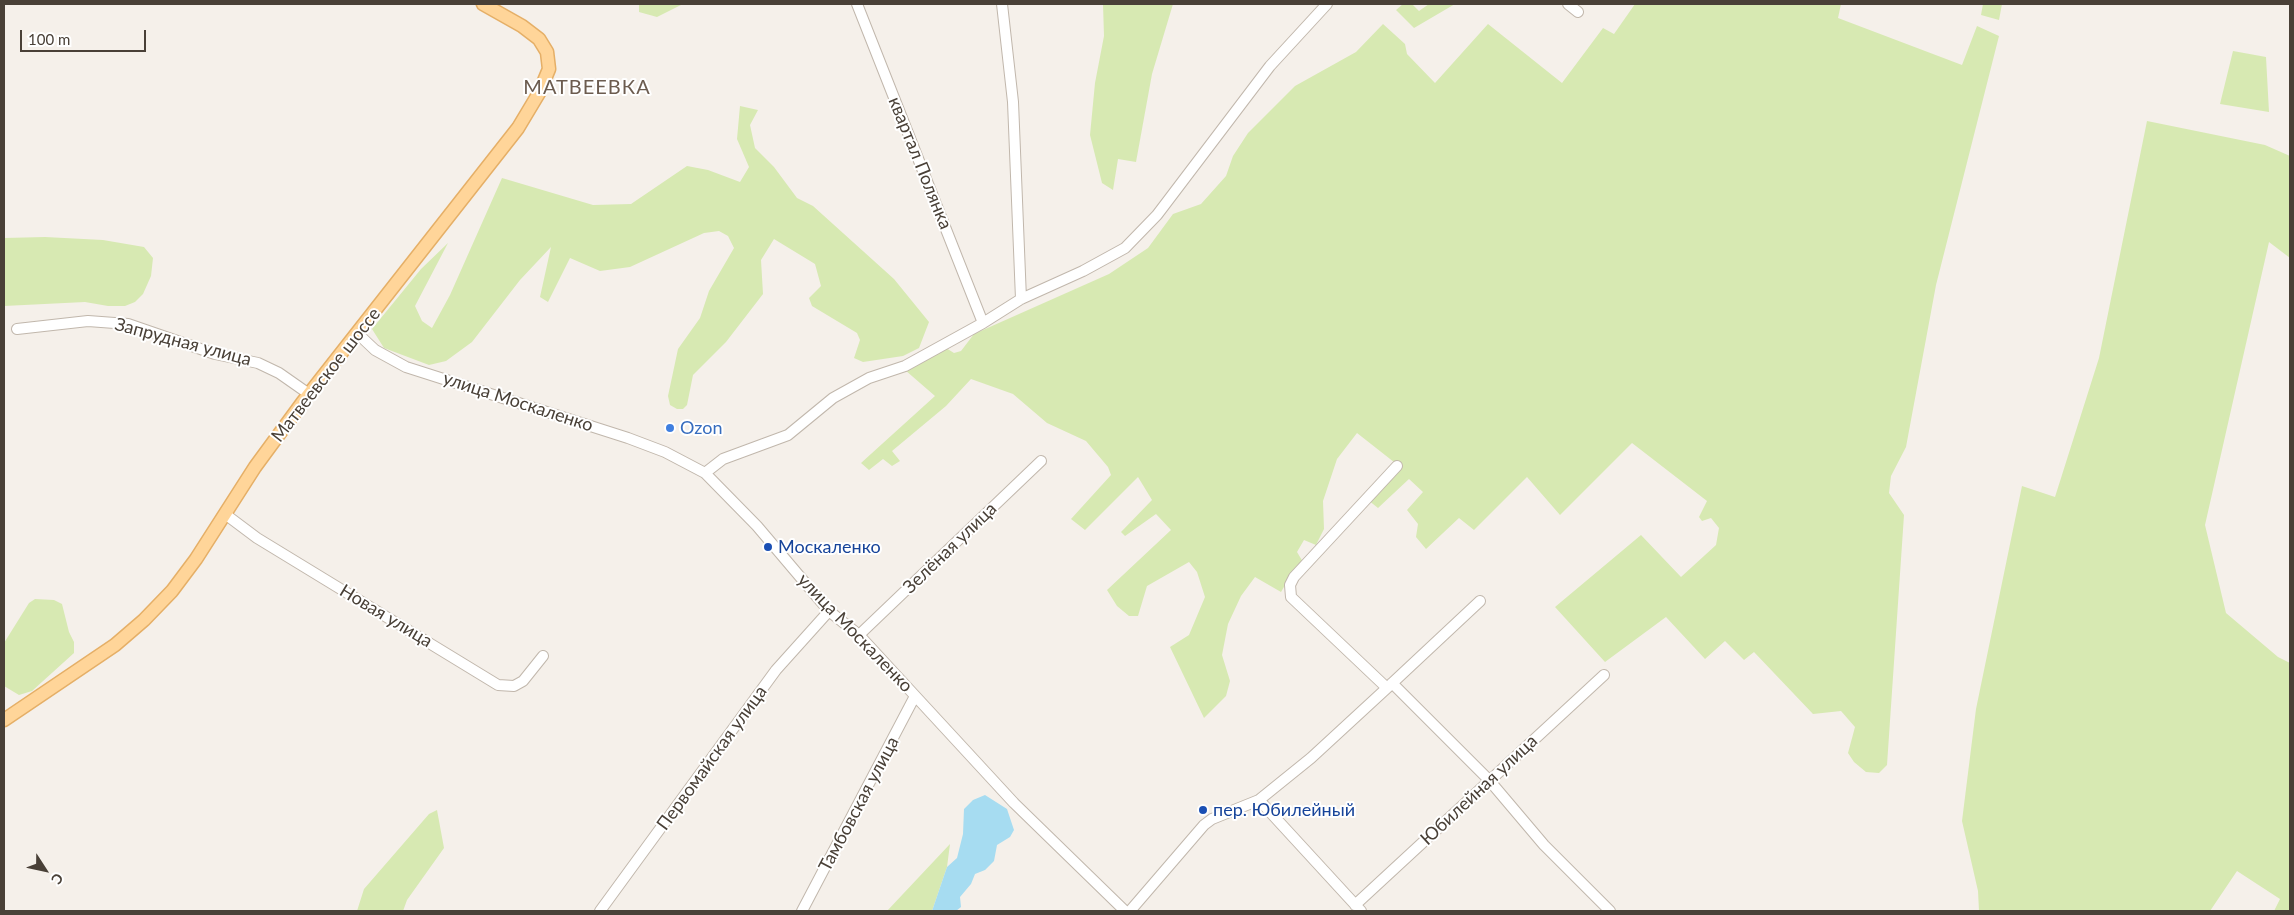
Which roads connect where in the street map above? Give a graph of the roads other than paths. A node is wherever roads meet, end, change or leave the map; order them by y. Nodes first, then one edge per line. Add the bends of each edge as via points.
1 (483, 4) edge
2 (857, 4) edge
3 (1002, 4) edge
4 (1327, 4) edge
5 (1568, 4) edge
6 (1578, 12) dead end
7 (1021, 299) junction
8 (983, 323) junction
9 (18, 328) dead end
10 (360, 328) junction
11 (309, 394) junction
12 (1041, 461) dead end
13 (1397, 466) dead end
14 (705, 473) junction
15 (225, 514) junction
16 (1480, 601) dead end
17 (829, 610) junction
18 (859, 635) junction
19 (543, 656) dead end
20 (1604, 675) dead end
21 (1389, 685) junction
22 (915, 696) junction
23 (4, 720) edge
24 (1489, 780) junction
25 (1259, 800) junction
26 (1358, 908) edge
27 (600, 911) edge
28 (802, 911) edge
29 (1125, 911) edge
30 (1130, 911) edge
31 (1610, 911) edge

1 - 10 main road, Матвеевское шоссе via 539,39 547,52 549,69 518,128
2 - 8 street, квартал Полянка
3 - 7 street via 1013,102
4 - 7 street via 1270,66 1143,231 1125,248
5 - 6 street
7 - 8 street
8 - 14 street via 905,366 869,378 833,398 788,435 723,459
9 - 11 street, Запрудная улица via 88,321 128,324 214,354 258,363
10 - 11 main road, Матвеевское шоссе
10 - 14 street, улица Москаленко via 375,350 406,367 628,438 665,452
11 - 15 main road, Матвеевское шоссе
12 - 18 street, Зелёная улица
13 - 21 street via 1294,577 1290,591 1295,601
14 - 17 street, улица Москаленко via 757,526
15 - 19 street, Новая улица via 257,538 498,685 514,686 523,681
15 - 23 main road, Матвеевское шоссе via 172,591 144,620 115,645
16 - 21 street
17 - 18 street, улица Москаленко
17 - 27 street, Первомайская улица via 776,670
18 - 22 street, улица Москаленко
20 - 24 street, Юбилейная улица
21 - 24 street
21 - 25 street via 1311,758
22 - 28 street, Тамбовская улица
22 - 29 street, улица Москаленко via 1014,803
24 - 26 street, Юбилейная улица
24 - 31 street via 1544,845
25 - 26 street
25 - 30 street via 1204,825

